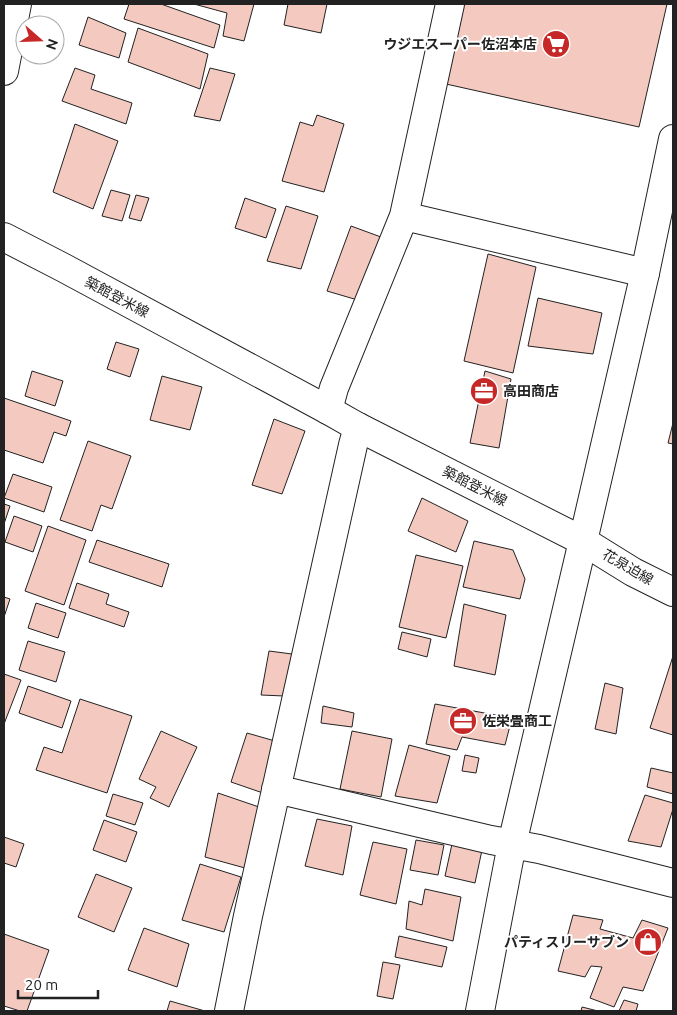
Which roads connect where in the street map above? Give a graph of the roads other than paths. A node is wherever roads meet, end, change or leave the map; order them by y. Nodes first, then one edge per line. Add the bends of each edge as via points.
1 (17, 4) edge
2 (450, 4) edge
3 (4, 71) edge
4 (673, 139) edge
5 (404, 216) junction
6 (4, 237) edge
7 (645, 273) junction
8 (328, 410) junction
9 (358, 427) junction
10 (583, 541) junction
11 (673, 592) edge
12 (276, 789) junction
13 (512, 844) junction
14 (673, 883) edge
15 (229, 1011) edge
16 (480, 1011) edge

1 - 3 street
2 - 5 street
4 - 7 street
5 - 7 street
5 - 8 street
6 - 8 street, 築館登米線
7 - 10 street
8 - 9 street, 築館登米線
9 - 10 street, 築館登米線
9 - 12 street
10 - 11 street, 花泉迫線
10 - 13 street
12 - 13 street
12 - 15 street
13 - 14 street
13 - 16 street

